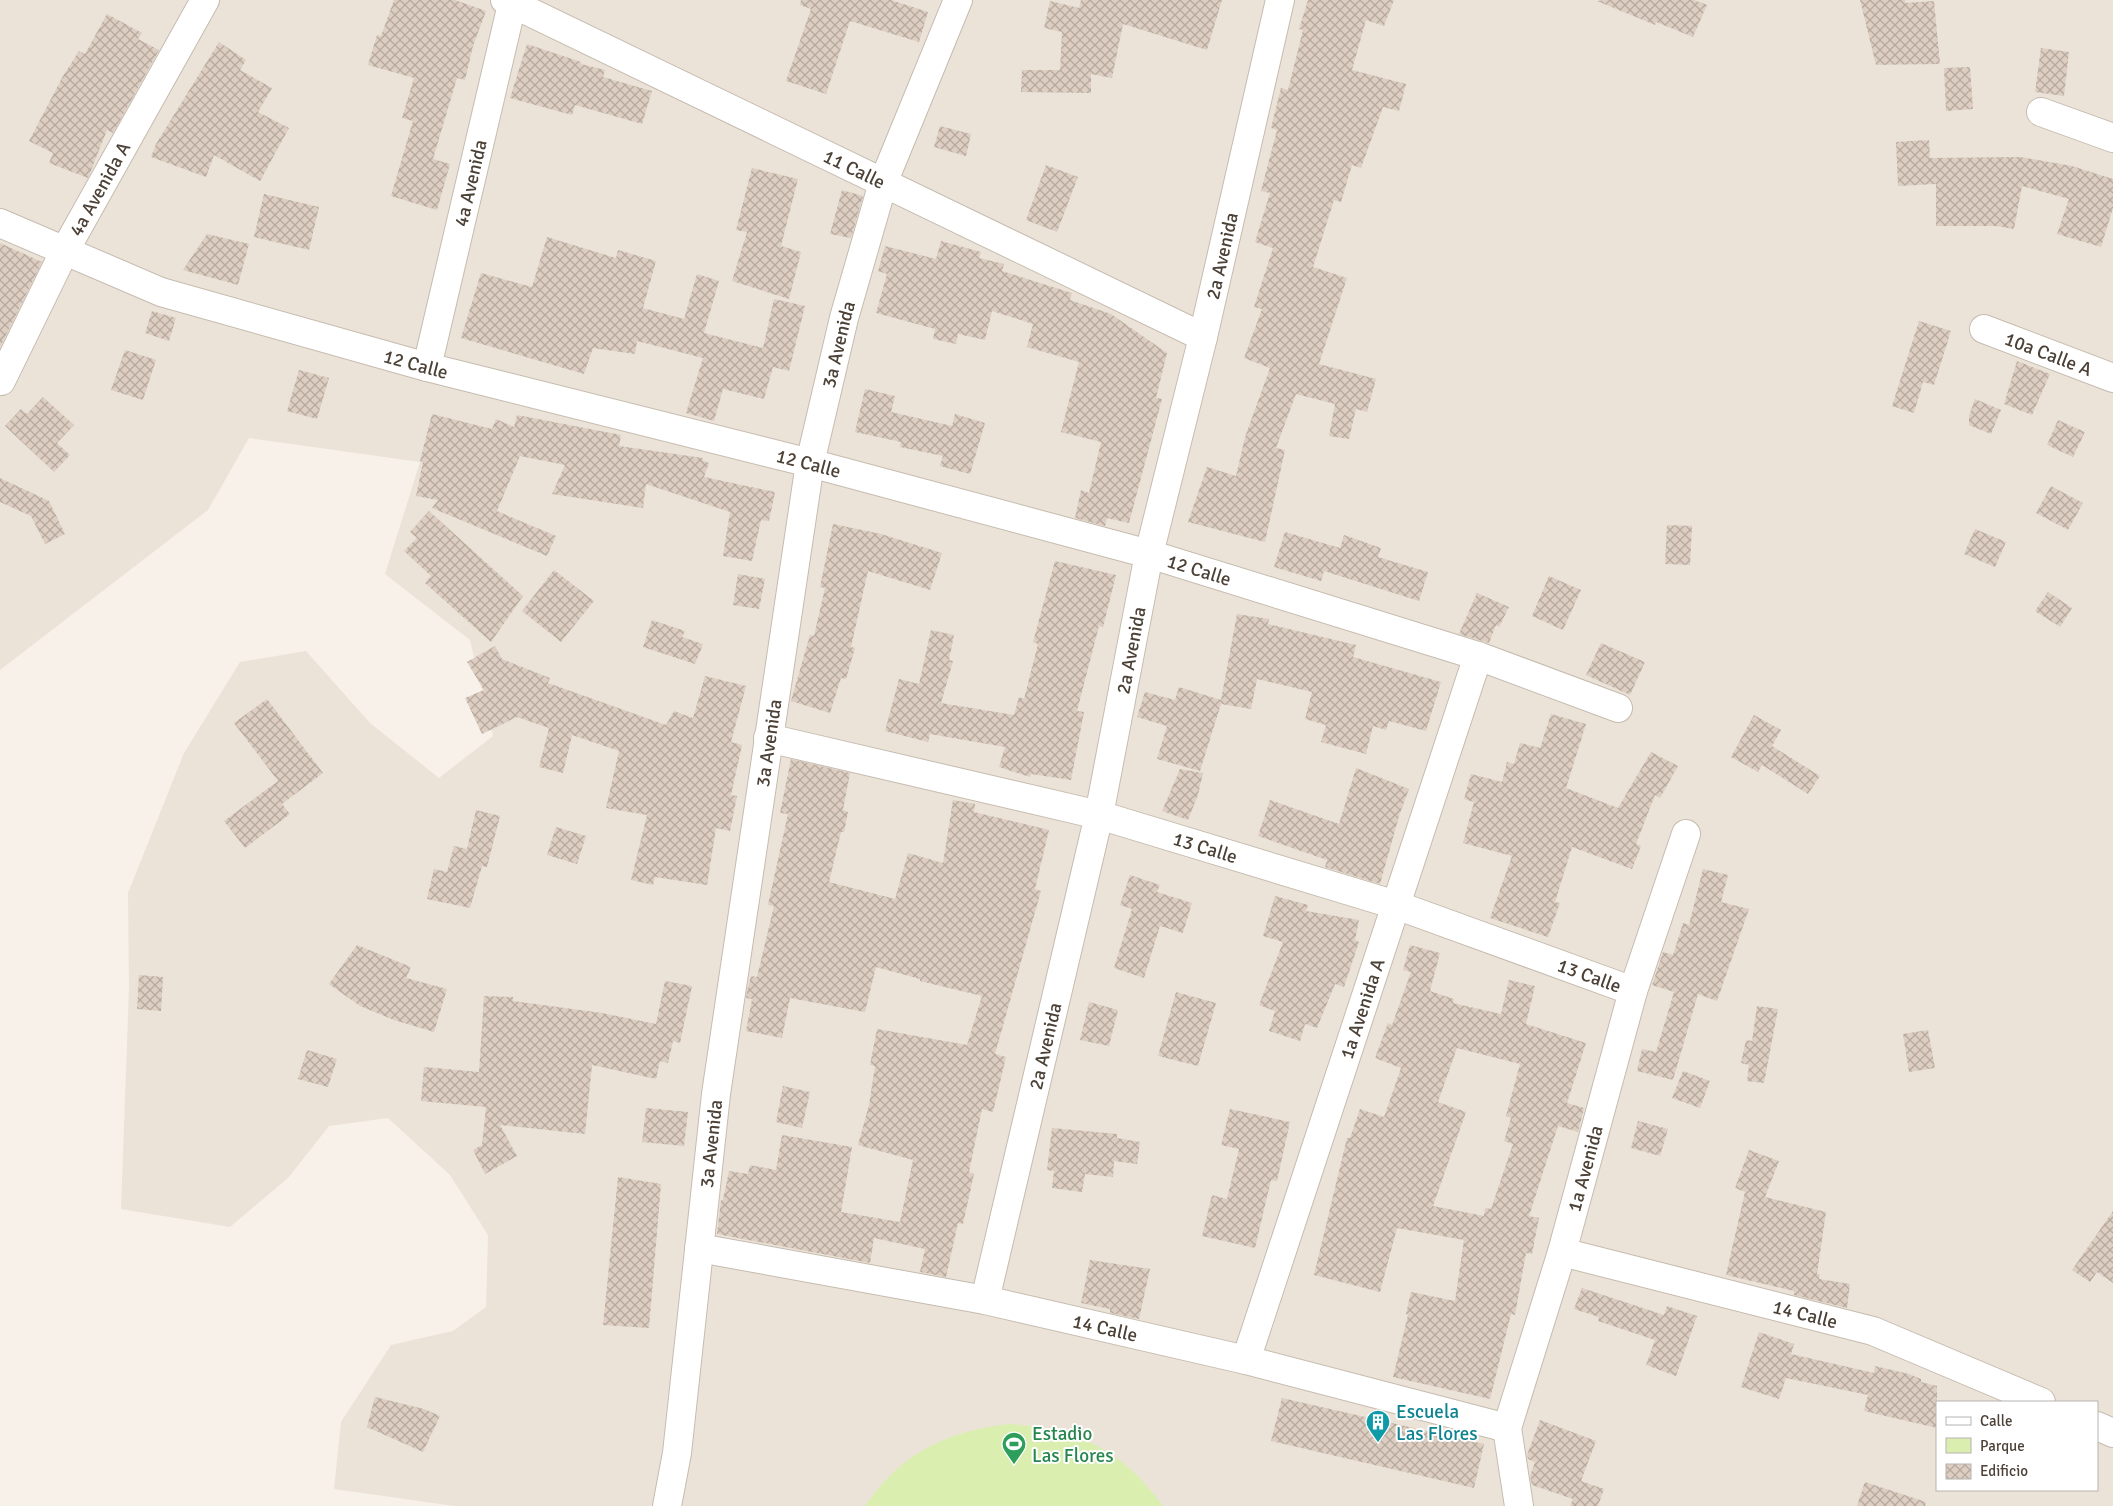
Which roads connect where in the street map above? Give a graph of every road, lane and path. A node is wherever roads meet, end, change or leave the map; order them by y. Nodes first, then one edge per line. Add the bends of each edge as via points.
1 (205, 0) edge
2 (958, 0) edge
3 (1280, 0) edge
4 (510, 2) edge
5 (2041, 112) dead end
6 (2113, 138) edge
7 (883, 183) junction
8 (0, 223) edge
9 (64, 252) junction
10 (1984, 329) dead end
11 (1202, 337) junction
12 (427, 367) junction
13 (2113, 378) edge
14 (1, 381) edge
15 (810, 463) junction
16 (1149, 554) junction
17 (1478, 656) junction
18 (1618, 708) dead end
19 (768, 738) junction
20 (1099, 815) junction
21 (1686, 834) dead end
22 (1396, 905) junction
23 (1633, 991) junction
24 (700, 1248) junction
25 (1562, 1252) junction
26 (985, 1300) junction
27 (1246, 1360) junction
28 (2039, 1401) edge
29 (2098, 1426) edge
30 (1507, 1428) junction
31 (2113, 1433) edge
32 (668, 1506) edge
33 (1519, 1506) edge

1 - 9 street, 4a Avenida A
2 - 7 street, 3a Avenida
3 - 11 street, 2a Avenida
4 - 7 street, 11 Calle
4 - 12 street, 4a Avenida
5 - 6 street
7 - 11 street, 11 Calle
7 - 15 street, 3a Avenida via 844,318
8 - 9 street, 12 Calle
9 - 12 street, 12 Calle via 161,292
9 - 14 street, 4a Avenida A
10 - 13 street, 10a Calle A
11 - 16 street, 2a Avenida
12 - 15 street, 12 Calle
15 - 16 street, 12 Calle
15 - 19 street, 3a Avenida
16 - 17 street, 12 Calle
16 - 20 street, 2a Avenida
17 - 18 street, 12 Calle
17 - 22 street, 1a Avenida A
19 - 20 street, 13 Calle
19 - 24 street, 3a Avenida via 716,1094
20 - 22 street, 13 Calle
20 - 26 street, 2a Avenida
21 - 23 street, 1a Avenida
22 - 23 street, 13 Calle
22 - 27 street, 1a Avenida A
23 - 25 street, 1a Avenida
24 - 26 street, 14 Calle
24 - 32 street, 3a Avenida
25 - 28 street, 14 Calle via 1873,1331
25 - 30 street, 1a Avenida
26 - 27 street, 14 Calle
27 - 30 street, 14 Calle
29 - 31 street
30 - 33 street, 1a Avenida

